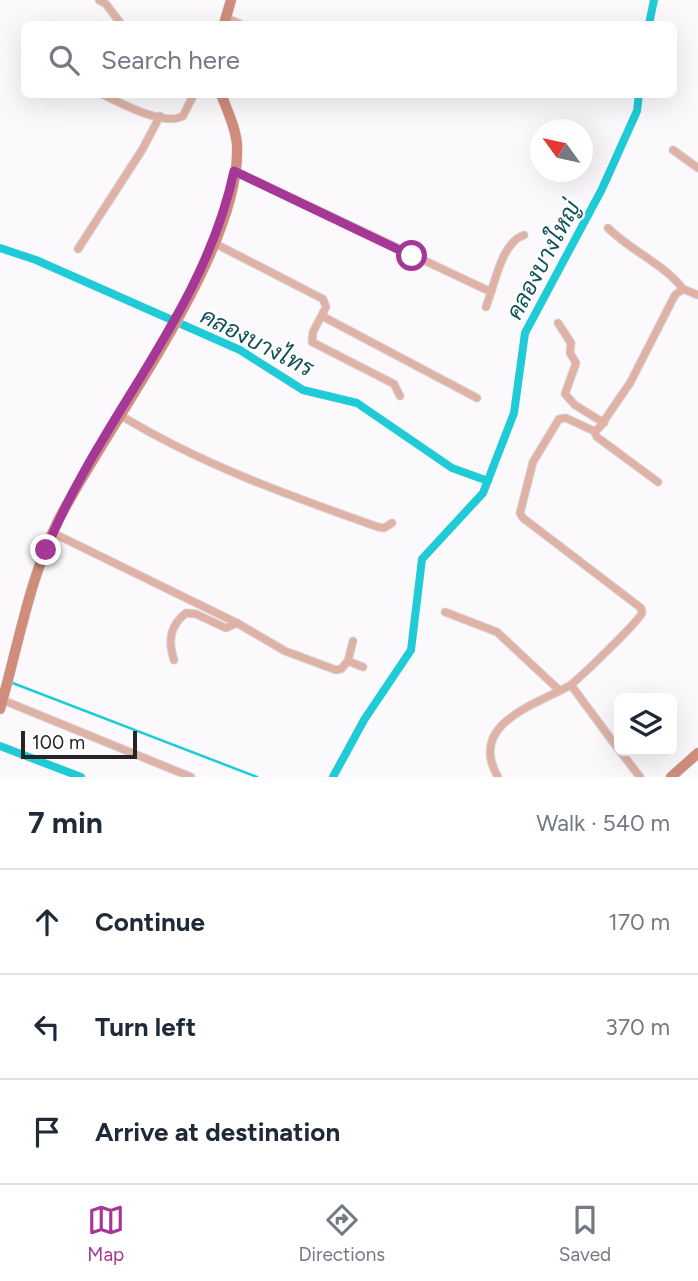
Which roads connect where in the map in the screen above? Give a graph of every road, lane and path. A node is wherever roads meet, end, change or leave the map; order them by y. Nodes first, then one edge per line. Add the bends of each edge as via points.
1 (99, 0) edge
2 (231, 0) edge
3 (119, 21) edge
4 (225, 21) edge
5 (111, 98) edge
6 (192, 98) edge
7 (222, 98) edge
8 (160, 116) junction
9 (673, 150) dead end
10 (698, 168) edge
11 (234, 171) junction
12 (607, 228) dead end
13 (524, 235) dead end
14 (214, 243) junction
15 (78, 249) dead end
16 (683, 289) junction
17 (491, 292) junction
18 (698, 295) edge
19 (486, 307) dead end
20 (322, 316) junction
21 (558, 323) dead end
22 (400, 396) dead end
23 (477, 398) dead end
24 (120, 415) junction
25 (604, 423) junction
26 (594, 431) junction
27 (658, 482) dead end
28 (392, 523) dead end
29 (53, 533) junction
30 (445, 611) dead end
31 (237, 623) junction
32 (353, 640) dead end
33 (174, 660) dead end
34 (348, 660) junction
35 (363, 667) dead end
36 (6, 676) edge
37 (571, 685) junction
38 (559, 690) junction
39 (1, 703) edge
40 (614, 742) edge
41 (698, 753) edge
42 (624, 756) edge
43 (191, 777) edge
44 (498, 777) edge
45 (640, 777) edge
46 (671, 777) edge

1 - 3 street
2 - 4 street
5 - 8 street
6 - 8 street via 179,119
7 - 11 street via 237,142
8 - 15 street
9 - 10 street
11 - 14 street
11 - 17 street
12 - 16 street
13 - 17 street via 514,239
14 - 20 street via 316,294 326,303
14 - 24 street
16 - 18 street
16 - 25 street via 675,295
17 - 19 street
20 - 22 street via 312,337 315,345 394,384
20 - 23 street
21 - 25 street via 571,343 576,363 565,394
24 - 28 street via 168,443 257,482 378,527
24 - 29 street
25 - 26 street
26 - 27 street
26 - 37 street via 559,419 533,462 520,513 641,608 640,618
29 - 31 street
29 - 36 street
30 - 38 street via 497,632
31 - 33 street via 226,628 186,613 171,635
31 - 34 street via 285,651 326,667 341,669
32 - 34 street
34 - 35 street
36 - 39 street
37 - 38 street
37 - 40 street
38 - 44 street via 507,719 495,736 489,760
39 - 43 street
41 - 46 street
42 - 45 street

